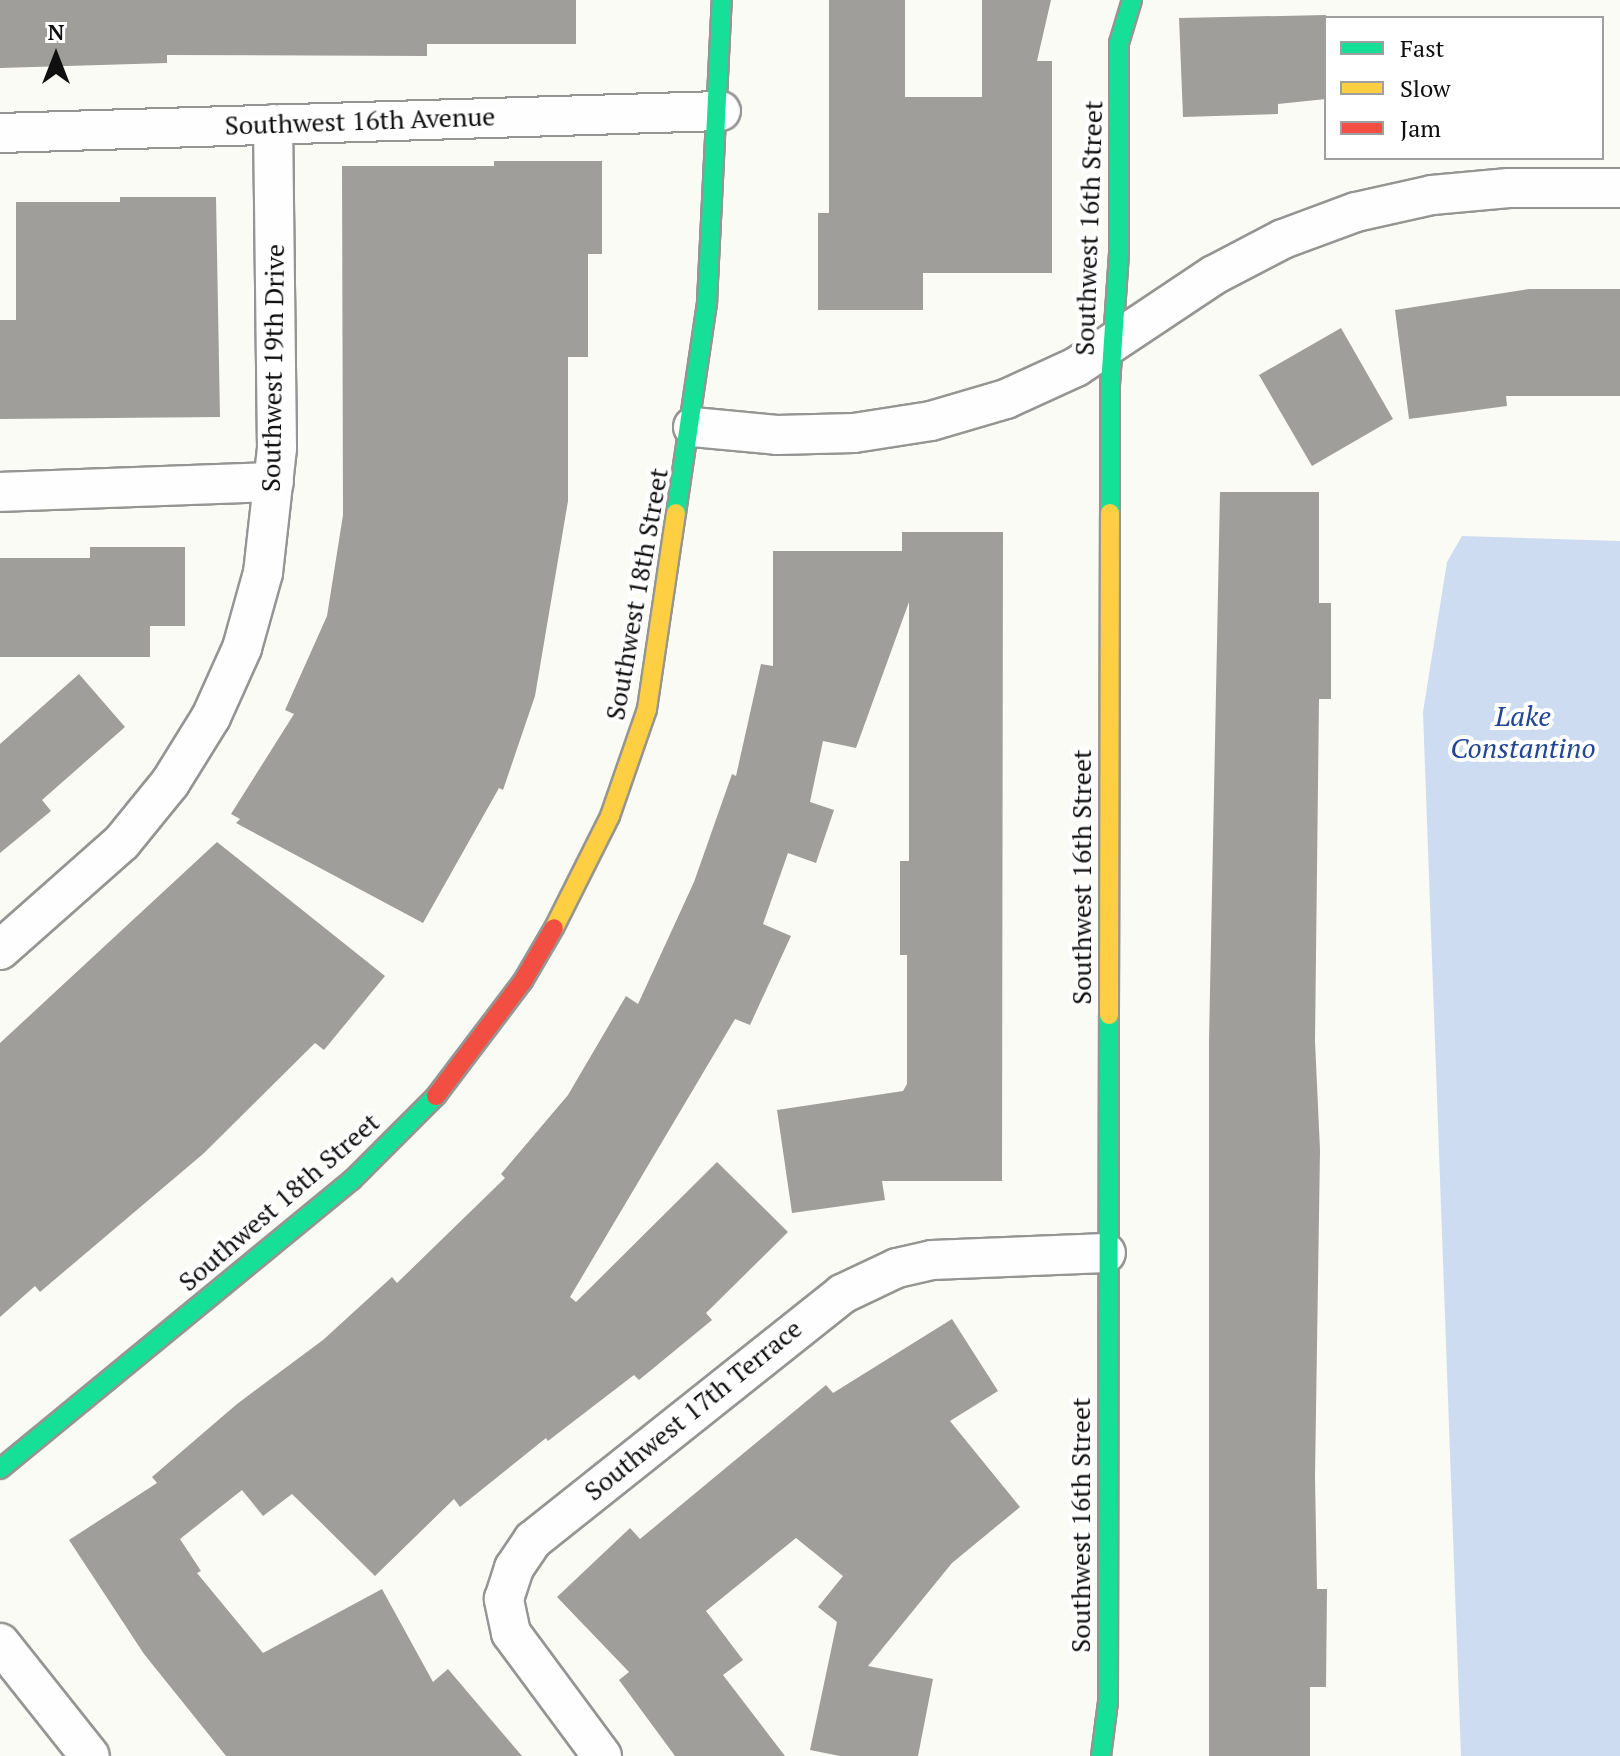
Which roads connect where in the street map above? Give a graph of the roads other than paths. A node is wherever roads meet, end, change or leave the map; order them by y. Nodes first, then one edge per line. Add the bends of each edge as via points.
1 (722, 0) edge
2 (1132, 0) edge
3 (721, 111) junction
4 (273, 124) junction
5 (0, 133) edge
6 (1620, 188) edge
7 (1112, 345) junction
8 (693, 427) junction
9 (274, 482) junction
10 (0, 492) edge
11 (0, 950) edge
12 (1106, 1253) junction
13 (0, 1469) edge
14 (0, 1643) edge
15 (90, 1756) edge
16 (602, 1756) edge
17 (1101, 1756) edge

1 - 3 street, Southwest 18th Street
2 - 7 street, Southwest 16th Street via 1119,43 1119,254
3 - 4 street, Southwest 16th Avenue
3 - 8 street, Southwest 18th Street
4 - 5 street, Southwest 16th Avenue
4 - 9 street, Southwest 19th Drive
6 - 7 street via 1509,188 1432,195 1356,212 1283,239 1214,275
7 - 8 street via 1006,399 931,421 854,433 777,435
7 - 12 street, Southwest 16th Street
8 - 13 street, Southwest 18th Street via 647,709 592,856 523,981 432,1101 352,1180
9 - 10 street
9 - 11 street, Southwest 19th Drive via 259,588 242,648 211,717 179,770 122,842
12 - 16 street, Southwest 17th Terrace via 932,1260 897,1268 842,1294 533,1540 514,1568 504,1599 511,1633
12 - 17 street, Southwest 16th Street via 1108,1702
14 - 15 street

